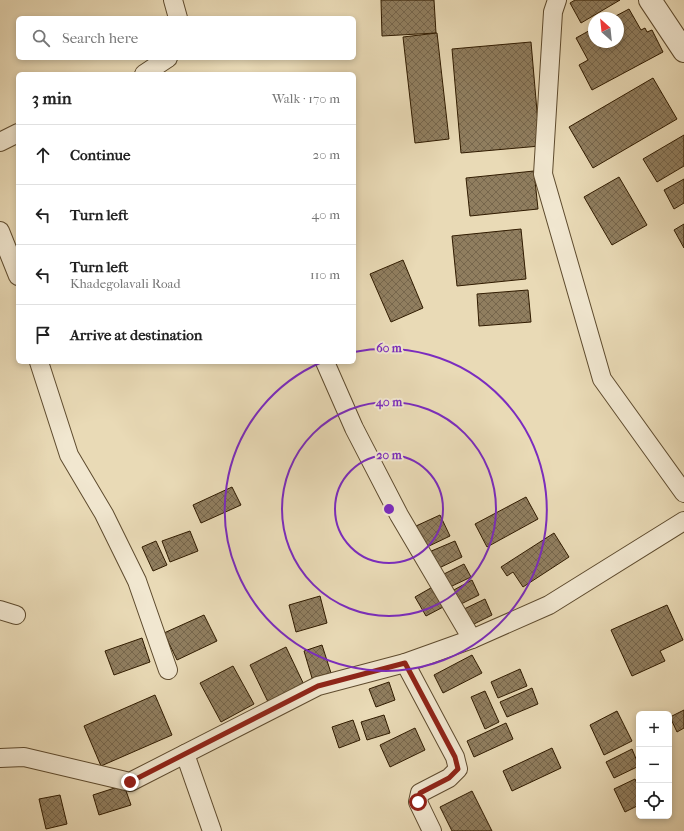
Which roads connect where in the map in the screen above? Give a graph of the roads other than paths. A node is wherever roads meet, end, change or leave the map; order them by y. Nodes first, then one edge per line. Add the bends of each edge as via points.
1 (173, 0) edge
2 (557, 0) edge
3 (650, 0) edge
4 (177, 16) edge
5 (684, 51) edge
6 (165, 60) edge
7 (147, 72) edge
8 (16, 134) edge
9 (0, 142) edge
10 (0, 231) edge
11 (16, 271) edge
12 (40, 364) edge
13 (326, 364) edge
14 (684, 493) edge
15 (684, 521) edge
16 (472, 639) junction
17 (405, 663) junction
18 (168, 670) dead end
19 (185, 754) junction
20 (0, 758) edge
21 (212, 831) edge
22 (432, 831) edge

1 - 4 street
2 - 14 street via 553,12 543,174 602,379
3 - 5 street
6 - 7 street
8 - 9 street
10 - 11 street
12 - 18 street via 69,455 104,514 136,581
13 - 16 street via 354,428 399,515
15 - 16 street via 550,605
16 - 17 street
17 - 19 street via 318,686
17 - 22 street via 455,757 458,769 449,778 420,793 418,802
19 - 20 street via 130,782 24,757
19 - 21 street

